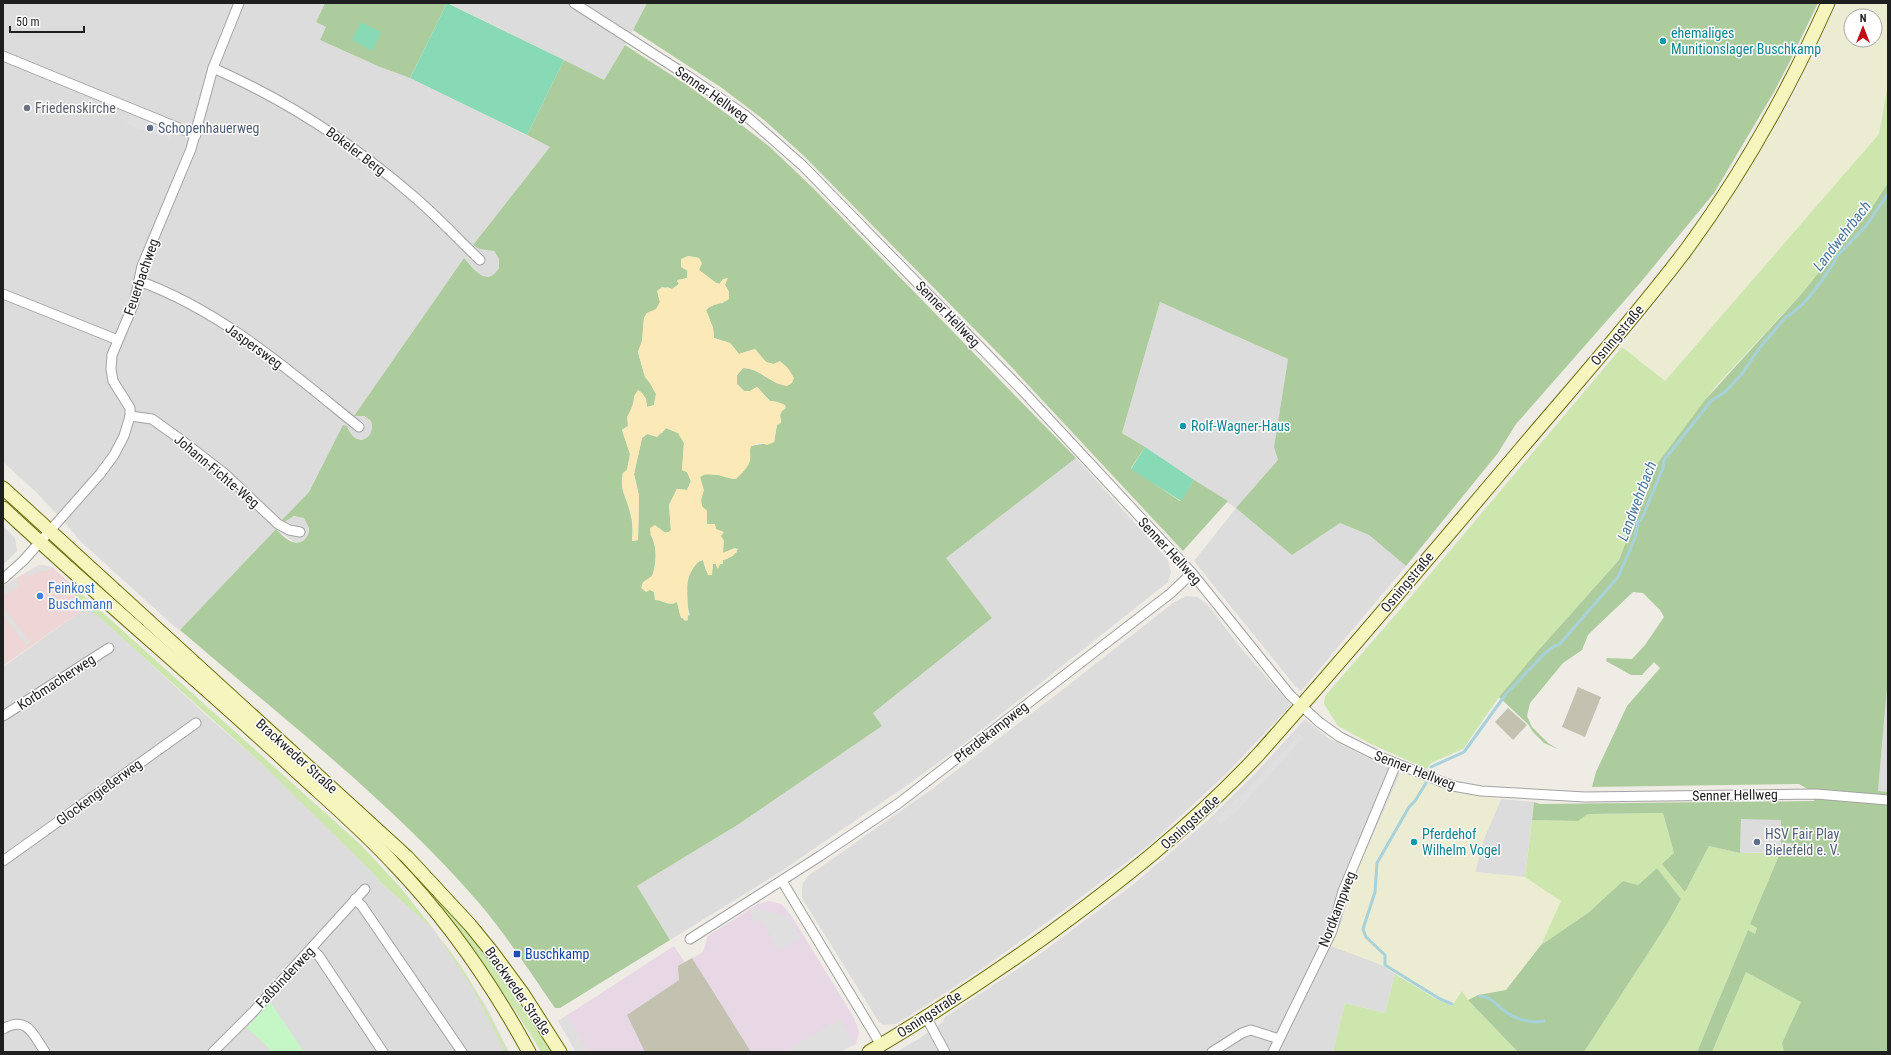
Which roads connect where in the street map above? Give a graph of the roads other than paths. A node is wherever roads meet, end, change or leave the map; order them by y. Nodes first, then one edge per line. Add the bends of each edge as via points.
1 (239, 3) edge
2 (574, 3) edge
3 (1828, 3) edge
4 (3, 56) edge
5 (213, 68) junction
6 (196, 135) junction
7 (480, 260) dead end
8 (139, 281) junction
9 (3, 294) edge
10 (118, 340) junction
11 (130, 416) junction
12 (359, 427) dead end
13 (3, 488) edge
14 (3, 508) edge
15 (50, 530) junction
16 (300, 532) dead end
17 (40, 541) junction
18 (1192, 573) junction
19 (3, 578) edge
20 (109, 648) dead end
21 (1301, 706) junction
22 (3, 716) edge
23 (196, 723) dead end
24 (1396, 764) junction
25 (1888, 800) edge
26 (3, 861) edge
27 (782, 881) junction
28 (365, 889) dead end
29 (355, 899) junction
30 (690, 939) dead end
31 (310, 949) junction
32 (926, 1017) junction
33 (3, 1030) edge
34 (1279, 1039) junction
35 (875, 1049) edge
36 (219, 1050) edge
37 (45, 1052) edge
38 (383, 1052) edge
39 (462, 1052) edge
40 (529, 1052) edge
41 (560, 1052) edge
42 (945, 1052) edge
43 (1212, 1052) edge
44 (1272, 1052) edge

1 - 5 street, Feuerbachweg
2 - 18 street, Senner Hellweg via 745,115 802,165 1021,389
3 - 21 main road, Osningstraße via 1804,55 1761,135 1687,248 1611,342
4 - 6 street
5 - 6 street, Feuerbachweg
5 - 7 street, Bokeler Berg via 275,98 326,128 413,196
6 - 8 street, Feuerbachweg
8 - 10 street, Feuerbachweg via 134,303
8 - 12 street, Jaspersweg via 180,298 225,324
9 - 10 street
10 - 11 street, Feuerbachweg via 112,355 112,375 113,381 127,402
11 - 15 street via 124,436 114,455
11 - 16 street, Johann-Fichte-Weg via 152,419 224,473 278,524
13 - 15 main road, Brackweder Straße
14 - 17 main road, Brackweder Straße
15 - 17 street
15 - 41 main road, Brackweder Straße via 412,862 470,925 496,958 523,994
17 - 19 street via 24,560
17 - 40 main road, Brackweder Straße via 229,709 391,860 471,959 501,1003
18 - 21 street, Senner Hellweg
18 - 27 street, Pferdekampweg via 1172,593 926,783
20 - 22 street, Korbmacherweg
21 - 24 street, Senner Hellweg via 1340,737
21 - 32 main road, Osningstraße via 1220,795 1136,869 1035,943
23 - 26 street, Glockengießerweg
24 - 25 street, Senner Hellweg via 1453,786 1494,792 1585,797 1816,794
24 - 34 street, Nordkampweg via 1343,891 1332,931
27 - 30 street, Pferdekampweg
27 - 35 street
28 - 29 street, Faßbinderweg
29 - 31 street, Faßbinderweg
29 - 39 street
31 - 36 street, Faßbinderweg
31 - 38 street via 319,956
32 - 35 main road, Osningstraße
32 - 42 street
33 - 37 street via 13,1023 24,1024
34 - 43 street via 1251,1030
34 - 44 street, Nordkampweg

